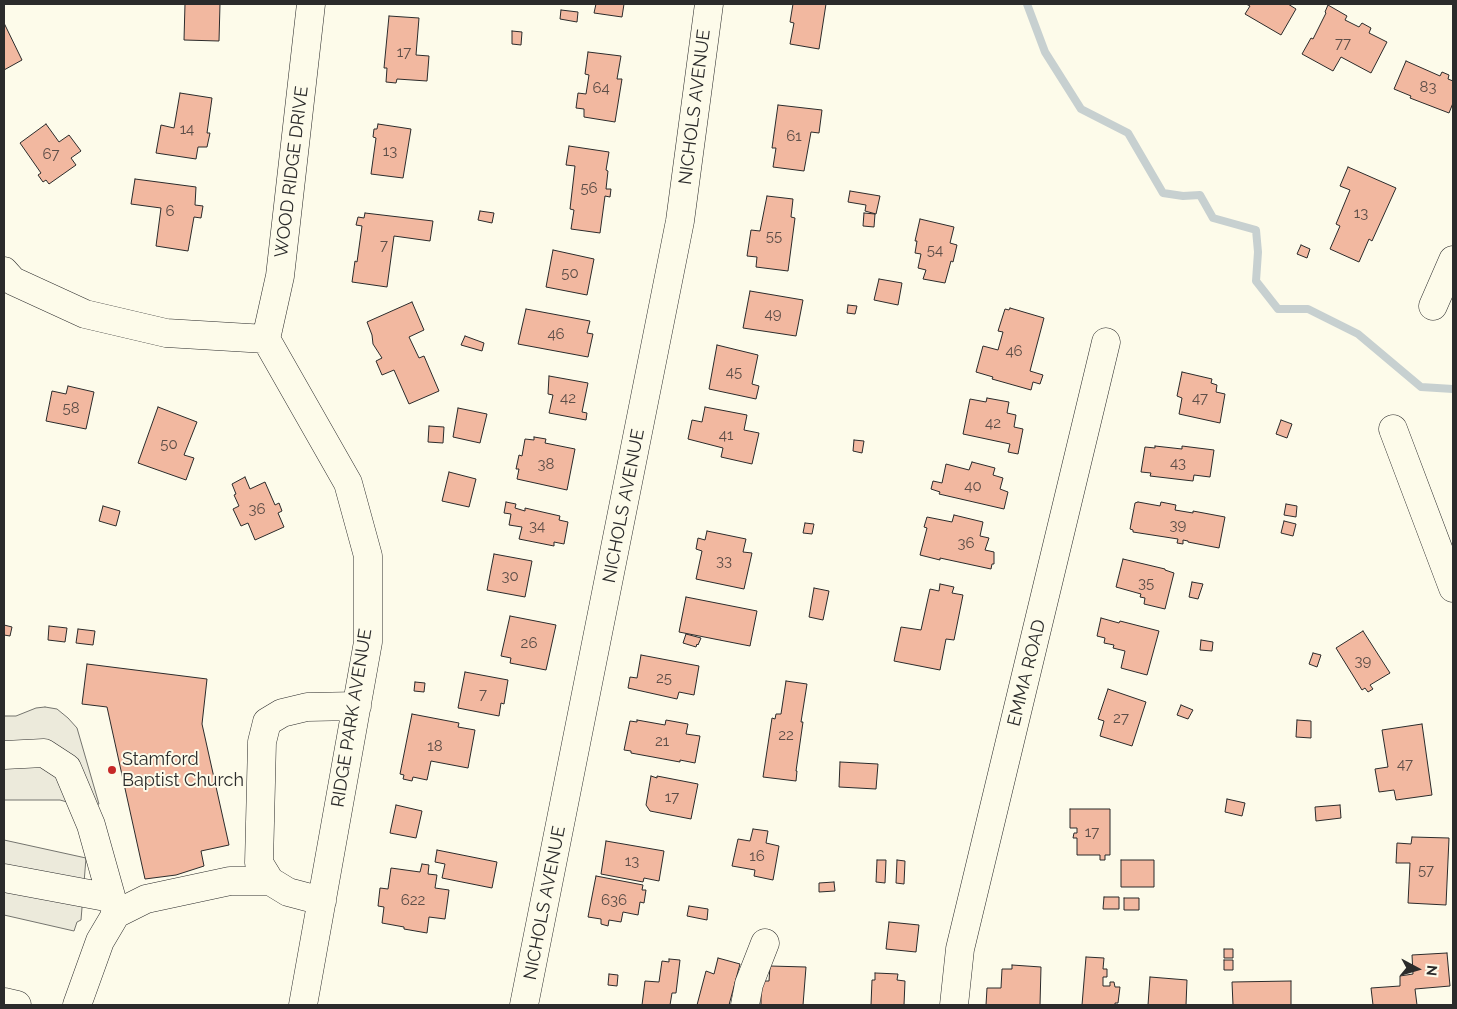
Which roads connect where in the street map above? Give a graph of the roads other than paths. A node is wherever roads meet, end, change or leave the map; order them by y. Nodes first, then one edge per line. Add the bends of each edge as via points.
1 (311, 4) edge
2 (709, 4) edge
3 (1453, 260) edge
4 (4, 271) edge
5 (1433, 306) dead end
6 (266, 339) junction
7 (1106, 342) dead end
8 (1394, 429) dead end
9 (1453, 588) edge
10 (357, 706) junction
11 (4, 755) edge
12 (4, 878) edge
13 (270, 882) junction
14 (322, 901) junction
15 (114, 906) junction
16 (765, 943) dead end
17 (4, 1002) edge
18 (18, 1005) edge
19 (77, 1005) edge
20 (303, 1005) edge
21 (524, 1005) edge
22 (745, 1005) edge
23 (954, 1005) edge

1 - 6 street, WOOD RIDGE DRIVE via 280,276
2 - 21 street, NICHOLS AVENUE via 680,221
3 - 5 street
4 - 6 street via 13,281 85,314 166,333
6 - 10 street, RIDGE PARK AVENUE via 348,483 368,556 368,642
7 - 23 street, EMMA ROAD via 960,948
8 - 9 street
10 - 13 street via 307,707 282,713 266,722 262,742 260,863
10 - 14 street, RIDGE PARK AVENUE
11 - 15 street via 44,753 67,768 91,825
12 - 15 street
13 - 14 street via 288,892
13 - 15 street via 230,881
14 - 20 street, RIDGE PARK AVENUE
15 - 19 street
16 - 22 street via 749,984
17 - 18 street

